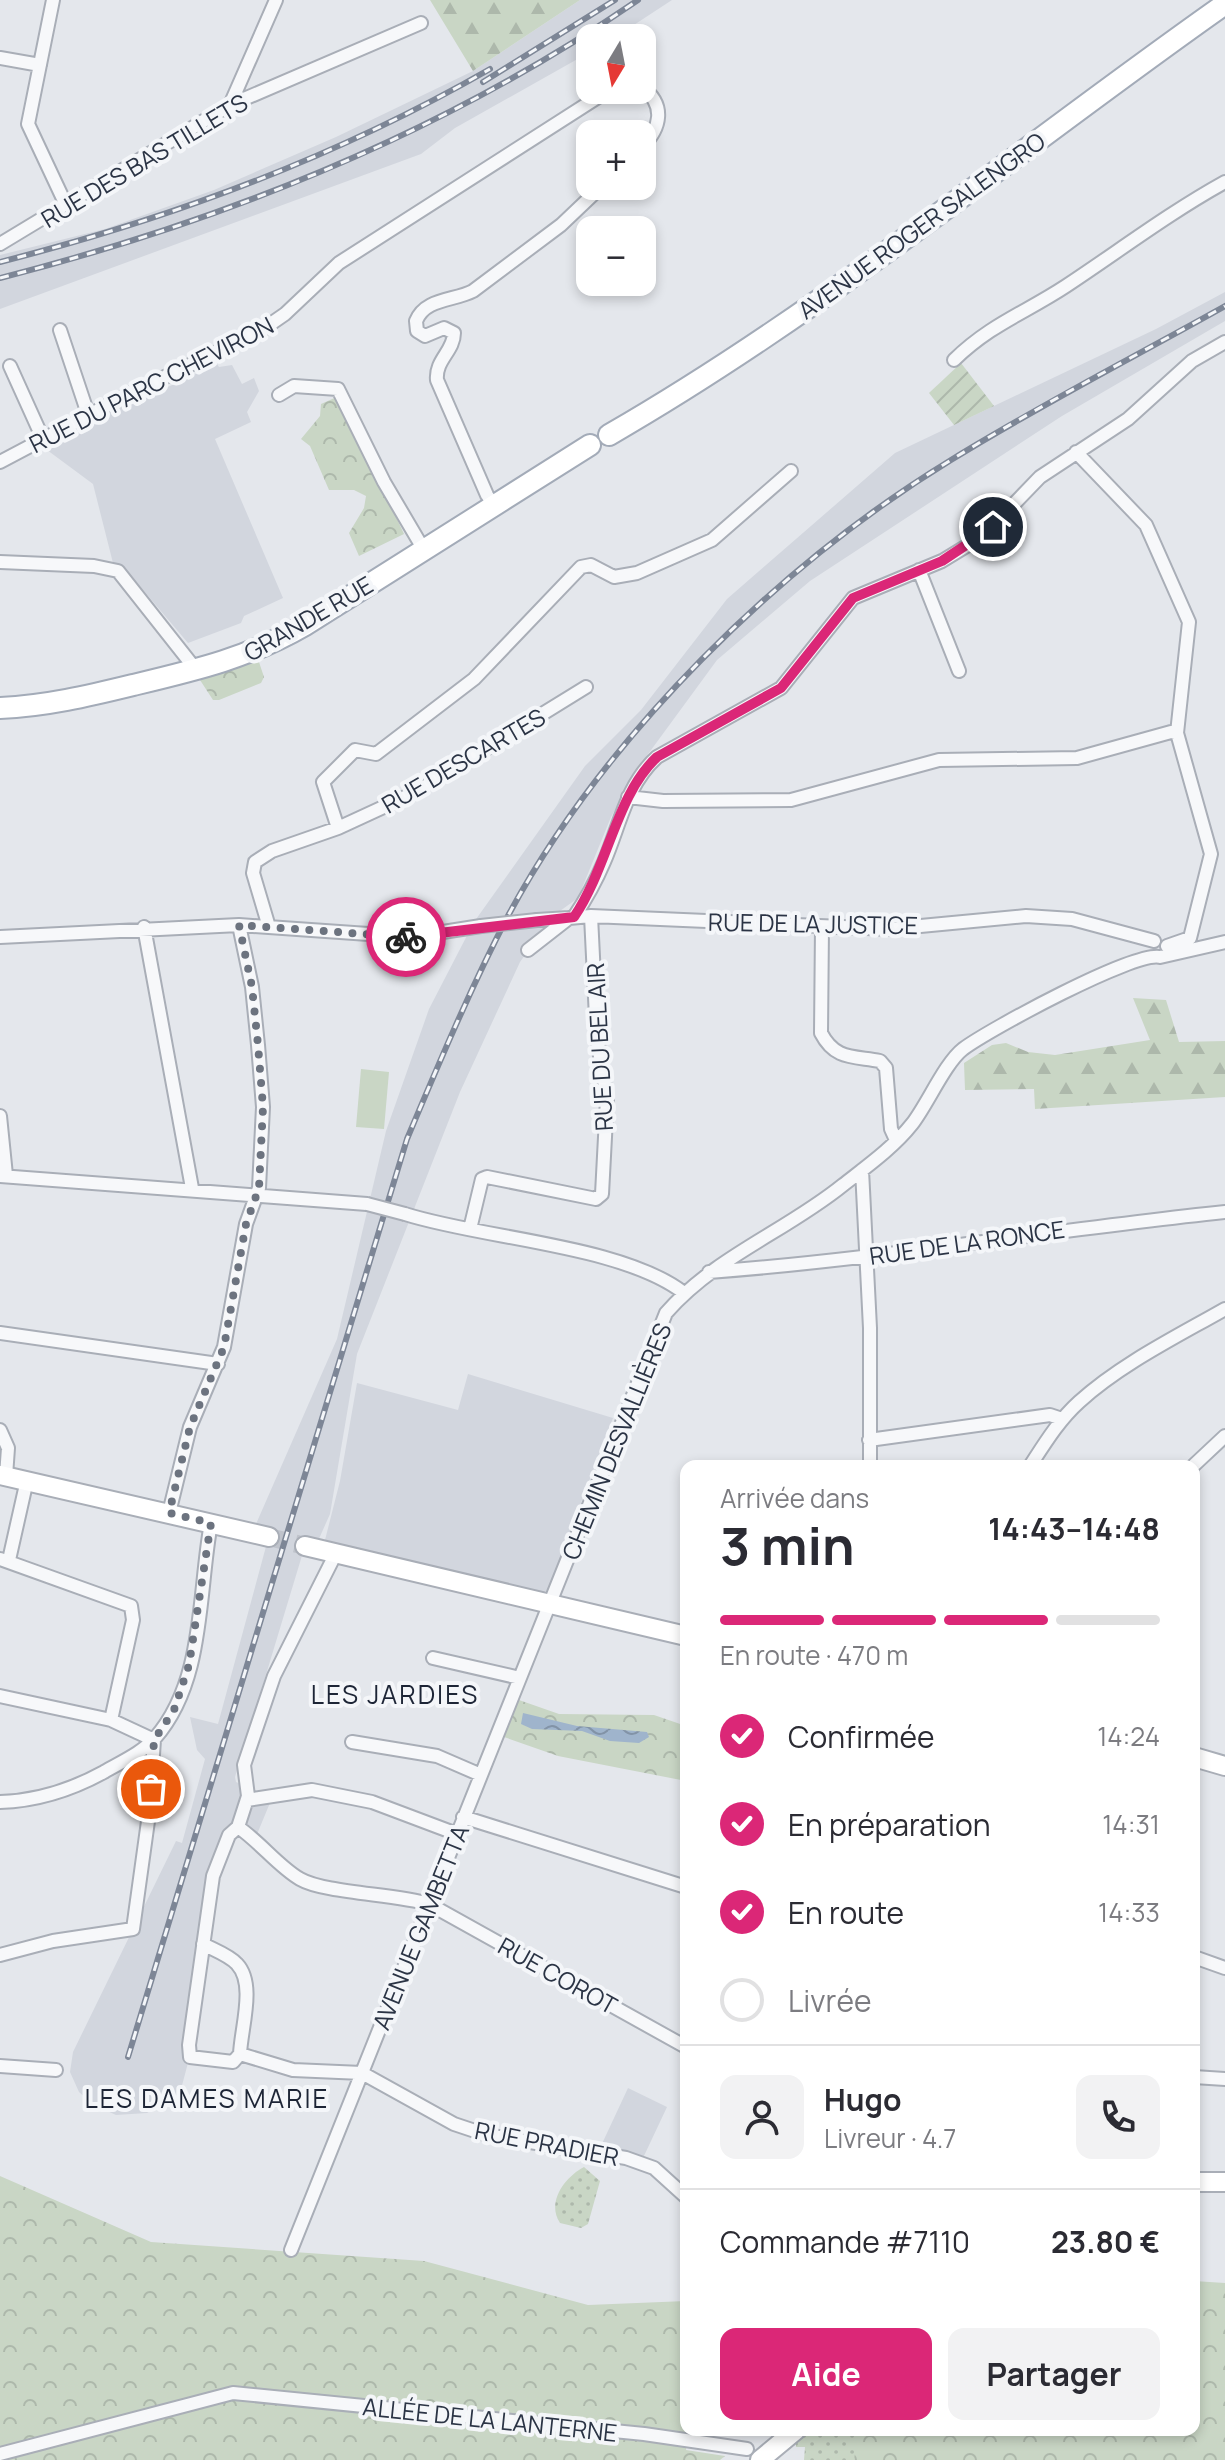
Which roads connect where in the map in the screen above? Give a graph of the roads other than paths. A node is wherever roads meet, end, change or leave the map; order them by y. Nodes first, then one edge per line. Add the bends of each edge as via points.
1 (53, 0) edge
2 (276, 0) edge
3 (1215, 5) edge
4 (421, 23) dead end
5 (0, 58) edge
6 (40, 65) junction
7 (656, 103) edge
8 (587, 104) edge
9 (230, 105) junction
10 (656, 130) edge
11 (1225, 182) edge
12 (587, 200) edge
13 (66, 205) junction
14 (0, 244) edge
15 (60, 330) dead end
16 (1225, 342) edge
17 (954, 360) dead end
18 (10, 366) dead end
19 (279, 395) dead end
20 (89, 417) junction
21 (43, 439) junction
22 (587, 447) joint
23 (1076, 452) junction
24 (0, 462) edge
25 (791, 471) dead end
26 (495, 507) junction
27 (424, 550) junction
28 (0, 562) edge
29 (919, 570) junction
30 (197, 671) junction
31 (959, 671) dead end
32 (586, 687) dead end
33 (0, 708) edge
34 (1177, 733) junction
35 (628, 797) junction
36 (338, 828) junction
37 (591, 916) junction
38 (572, 917) junction
39 (239, 925) junction
40 (144, 927) junction
41 (269, 927) junction
42 (822, 927) junction
43 (0, 937) edge
44 (1225, 942) edge
45 (1195, 943) junction
46 (1159, 949) junction
47 (528, 950) dead end
48 (0, 1116) edge
49 (896, 1140) junction
50 (862, 1170) junction
51 (3, 1176) edge
52 (192, 1188) junction
53 (255, 1194) junction
54 (1225, 1212) edge
55 (470, 1229) junction
56 (868, 1256) junction
57 (709, 1272) junction
58 (684, 1293) junction
59 (1225, 1309) edge
60 (0, 1333) edge
61 (218, 1364) junction
62 (1062, 1419) junction
63 (0, 1430) edge
64 (1225, 1436) edge
65 (869, 1440) junction
66 (870, 1460) edge
67 (1034, 1460) edge
68 (1199, 1460) edge
69 (3, 1476) edge
70 (27, 1480) junction
71 (169, 1513) junction
72 (211, 1523) junction
73 (269, 1537) tunnel mouth
74 (305, 1546) tunnel mouth
75 (336, 1553) junction
76 (4, 1560) edge
77 (551, 1605) junction
78 (680, 1635) edge
79 (433, 1658) dead end
80 (520, 1678) junction
81 (0, 1696) edge
82 (111, 1720) junction
83 (154, 1740) junction
84 (352, 1742) dead end
85 (1200, 1759) edge
86 (1225, 1766) edge
87 (481, 1775) junction
88 (247, 1800) junction
89 (0, 1802) edge
90 (463, 1817) junction
91 (238, 1827) junction
92 (457, 1834) junction
93 (680, 1885) edge
94 (429, 1904) junction
95 (203, 1944) junction
96 (0, 1955) edge
97 (1200, 1959) edge
98 (1225, 1968) edge
99 (680, 2044) edge
100 (240, 2054) junction
101 (0, 2066) edge
102 (56, 2070) dead end
103 (362, 2073) junction
104 (1200, 2077) edge
105 (1225, 2079) edge
106 (1200, 2182) edge
107 (1225, 2182) edge
108 (680, 2192) edge
109 (291, 2250) dead end
110 (785, 2436) edge
111 (0, 2454) edge
112 (753, 2454) edge

1 - 6 street
2 - 9 street
3 - 22 main road, AVENUE ROGER SALENGRO via 807,309 609,435 593,431
4 - 9 street, RUE DES BAS TILLETS
5 - 6 street
6 - 13 street via 28,124
7 - 10 street
8 - 20 street, RUE DU PARC CHEVIRON via 339,263 259,332
9 - 13 street, RUE DES BAS TILLETS
11 - 17 street via 987,330
12 - 26 street via 473,291 431,304 416,321 417,331 425,336 444,328 454,333 437,366 437,380
13 - 14 street, RUE DES BAS TILLETS
15 - 20 street
16 - 23 street via 1192,361 1128,419
18 - 21 street
19 - 27 street via 294,386 338,389
20 - 21 street, RUE DU PARC CHEVIRON
21 - 24 street, RUE DU PARC CHEVIRON
22 - 26 main road, GRANDE RUE
23 - 29 street via 1040,477 983,536
23 - 34 street via 1146,525 1189,622
25 - 36 street via 712,540 637,573 614,577 591,565 581,567 474,679 376,754 355,750 330,771 323,782
26 - 27 main road, GRANDE RUE
27 - 30 main road, GRANDE RUE via 284,637 234,661
28 - 30 street via 118,571
29 - 31 street
29 - 35 street via 853,598 781,688 657,757
30 - 33 main road, GRANDE RUE via 48,705
32 - 36 street, RUE DESCARTES via 416,792
34 - 35 street via 1077,758 939,760 791,800
34 - 45 street via 1211,854
35 - 38 street via 596,881
36 - 41 street, RUE DESCARTES via 255,862 253,873
37 - 38 street, RUE DE LA JUSTICE
37 - 42 street, RUE DE LA JUSTICE
37 - 55 street, RUE DU BEL AIR via 597,1038 607,1099 602,1194 596,1199 487,1177 482,1179
38 - 41 street, RUE DE LA JUSTICE, bridge via 411,937
38 - 47 street
39 - 40 street, RUE DE LA JUSTICE
39 - 41 street, RUE DE LA JUSTICE
39 - 53 street via 252,987 263,1107
40 - 43 street, RUE DE LA JUSTICE
40 - 52 street
42 - 46 street, RUE DE LA JUSTICE via 889,929 1026,916 1072,919
42 - 49 street via 821,1033 839,1055 880,1061 886,1068
44 - 45 street
45 - 46 street
46 - 49 street, CHEMIN DESVALLIÈRES via 1032,1009 962,1050
48 - 51 street
49 - 50 street, CHEMIN DESVALLIÈRES
50 - 56 street
50 - 57 street, CHEMIN DESVALLIÈRES via 804,1214
51 - 52 street
52 - 53 street
53 - 55 street, bridge via 367,1204
53 - 61 street
54 - 56 street, RUE DE LA RONCE
55 - 58 street via 633,1267
56 - 57 street, RUE DE LA RONCE
56 - 65 street
57 - 58 street, CHEMIN DESVALLIÈRES
58 - 77 street, CHEMIN DESVALLIÈRES via 655,1333
59 - 62 street via 1105,1381
60 - 61 street
61 - 71 street via 190,1427
62 - 65 street via 1050,1415
62 - 67 street
63 - 69 street via 8,1448
64 - 68 street
65 - 66 street
69 - 70 main road
70 - 71 main road
70 - 76 street
71 - 72 main road
72 - 73 main road
72 - 83 street via 183,1689
74 - 75 main road
75 - 77 main road
75 - 88 street via 274,1676 244,1765
76 - 82 street via 131,1606 133,1620
77 - 78 main road
77 - 80 street, AVENUE GAMBETTA
79 - 80 street
80 - 87 street, AVENUE GAMBETTA
81 - 82 street
82 - 83 street
83 - 89 street via 83,1784
83 - 96 street via 133,1929
84 - 87 street via 437,1756
85 - 86 main road
87 - 90 street, AVENUE GAMBETTA
88 - 91 street
88 - 92 street via 312,1790 372,1802
90 - 92 street, AVENUE GAMBETTA
90 - 93 street
91 - 94 street, RUE COROT via 299,1879
91 - 95 street via 213,1876
92 - 94 street, AVENUE GAMBETTA
94 - 99 street, RUE COROT
94 - 103 street, AVENUE GAMBETTA
95 - 100 street via 236,1962 243,1972 247,1993
95 - 100 street via 190,2057 233,2062
97 - 98 street
100 - 103 street via 293,2070
101 - 102 street
103 - 108 street, RUE PRADIER via 454,2124 487,2135 626,2158 654,2168
103 - 109 street, AVENUE GAMBETTA
104 - 105 street
106 - 107 main road
110 - 112 main road
111 - 112 street, ALLÉE DE LA LANTERNE via 233,2393 644,2434

